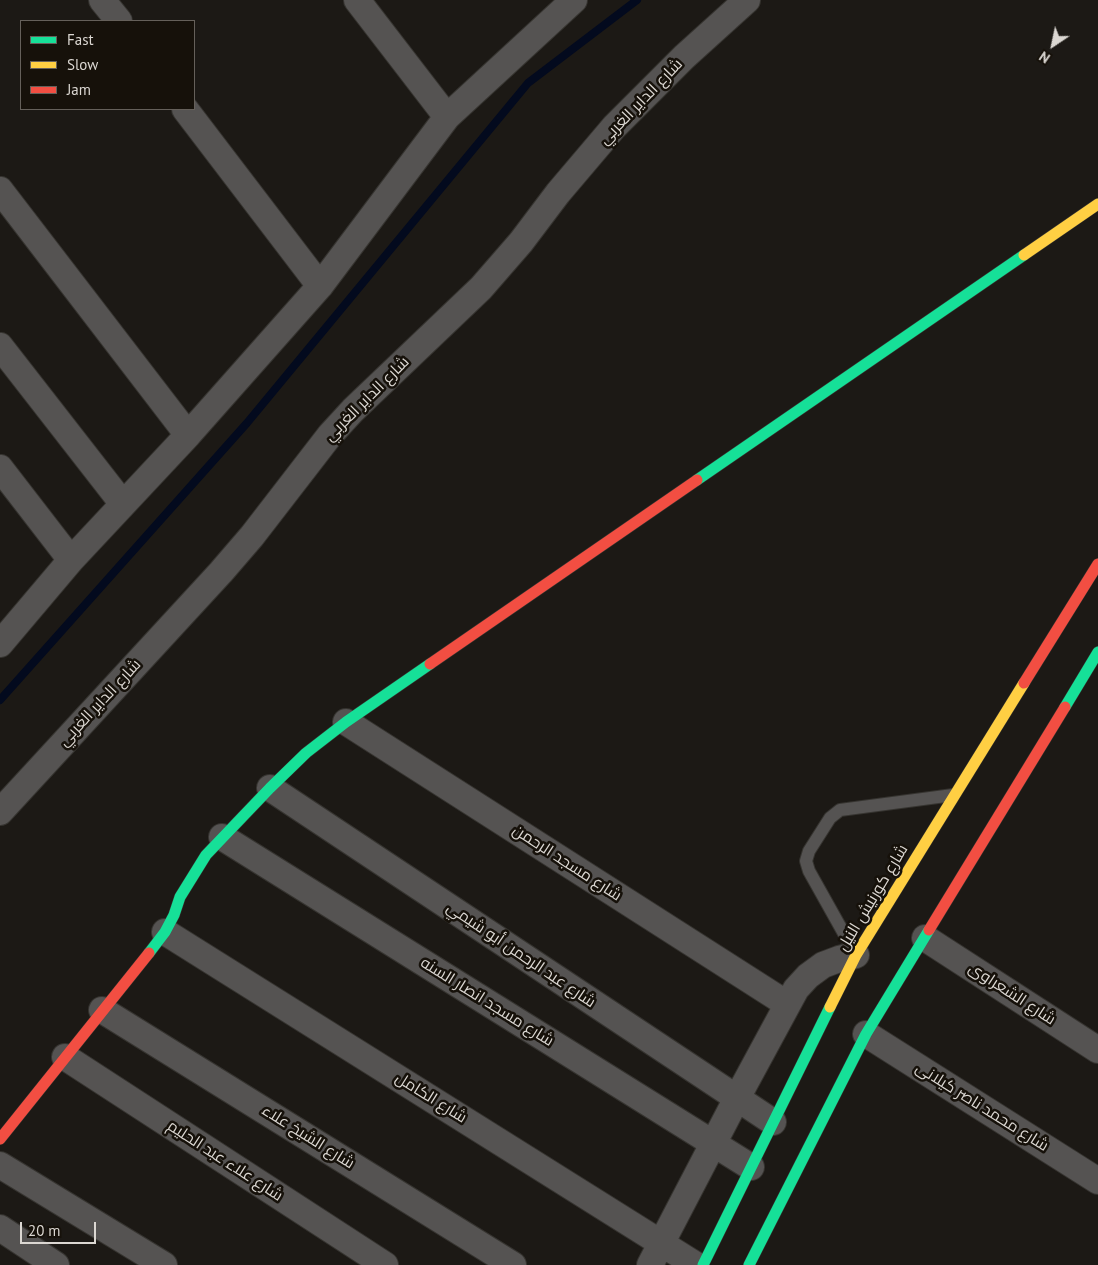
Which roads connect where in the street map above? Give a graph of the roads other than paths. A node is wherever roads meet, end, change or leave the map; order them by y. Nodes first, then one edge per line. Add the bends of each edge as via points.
1 (102, 0) edge
2 (357, 0) edge
3 (574, 0) edge
4 (747, 0) edge
5 (118, 20) edge
6 (186, 110) edge
7 (447, 117) junction
8 (0, 190) edge
9 (1098, 204) edge
10 (320, 286) junction
11 (0, 346) edge
12 (188, 435) junction
13 (0, 468) edge
14 (123, 504) junction
15 (71, 560) junction
16 (1098, 564) edge
17 (0, 644) edge
18 (1098, 652) edge
19 (346, 722) junction
20 (270, 788) junction
21 (955, 794) junction
22 (0, 812) edge
23 (222, 837) junction
24 (165, 932) junction
25 (925, 938) junction
26 (856, 954) junction
27 (787, 1004) junction
28 (102, 1010) junction
29 (866, 1034) junction
30 (1098, 1050) edge
31 (65, 1056) junction
32 (737, 1098) junction
33 (773, 1122) junction
34 (0, 1139) edge
35 (713, 1144) junction
36 (0, 1164) edge
37 (751, 1167) junction
38 (1098, 1180) edge
39 (0, 1228) edge
40 (656, 1254) edge
41 (56, 1265) edge
42 (164, 1265) edge
43 (385, 1265) edge
44 (513, 1265) edge
45 (696, 1265) edge
46 (703, 1265) edge
47 (749, 1265) edge

1 - 5 street
2 - 7 street
3 - 7 street
4 - 22 street, شارع الداير الغربي via 614,127 481,288 352,410 221,572
6 - 10 street
7 - 10 street
8 - 12 street
9 - 19 main road
10 - 12 street
11 - 14 street
12 - 14 street
13 - 15 street
14 - 15 street
15 - 17 street
16 - 21 main road, شارع كورنيش النيل
18 - 25 main road
19 - 20 main road
19 - 27 street, شارع مسجد الرحمن
20 - 23 main road
20 - 32 street, شارع عبد الرحمن أبو شيمي
21 - 26 main road, شارع كورنيش النيل
21 - 26 lane via 840,810 830,818 809,851 806,861 809,872
23 - 24 main road via 192,876
23 - 35 street, شارع مسجد انصار السنه
24 - 28 main road
24 - 40 street, شارع الكامل
25 - 29 main road
25 - 30 street, شارع الشعراوى
26 - 27 street via 822,966 808,976
26 - 33 main road, شارع كورنيش النيل
27 - 32 street
28 - 31 main road
28 - 44 street, شارع الشيخ علاء
29 - 38 street, شارع محمد ناصر كيلانى
29 - 47 main road
31 - 34 main road
31 - 43 street, شارع علاء عبد الحليم
32 - 33 street, شارع عبد الرحمن أبو شيمي
32 - 35 street
33 - 37 main road, شارع كورنيش النيل
35 - 37 street, شارع مسجد انصار السنه
35 - 40 street
36 - 42 street
37 - 46 main road, شارع كورنيش النيل
39 - 41 street
40 - 45 street, شارع الكامل

